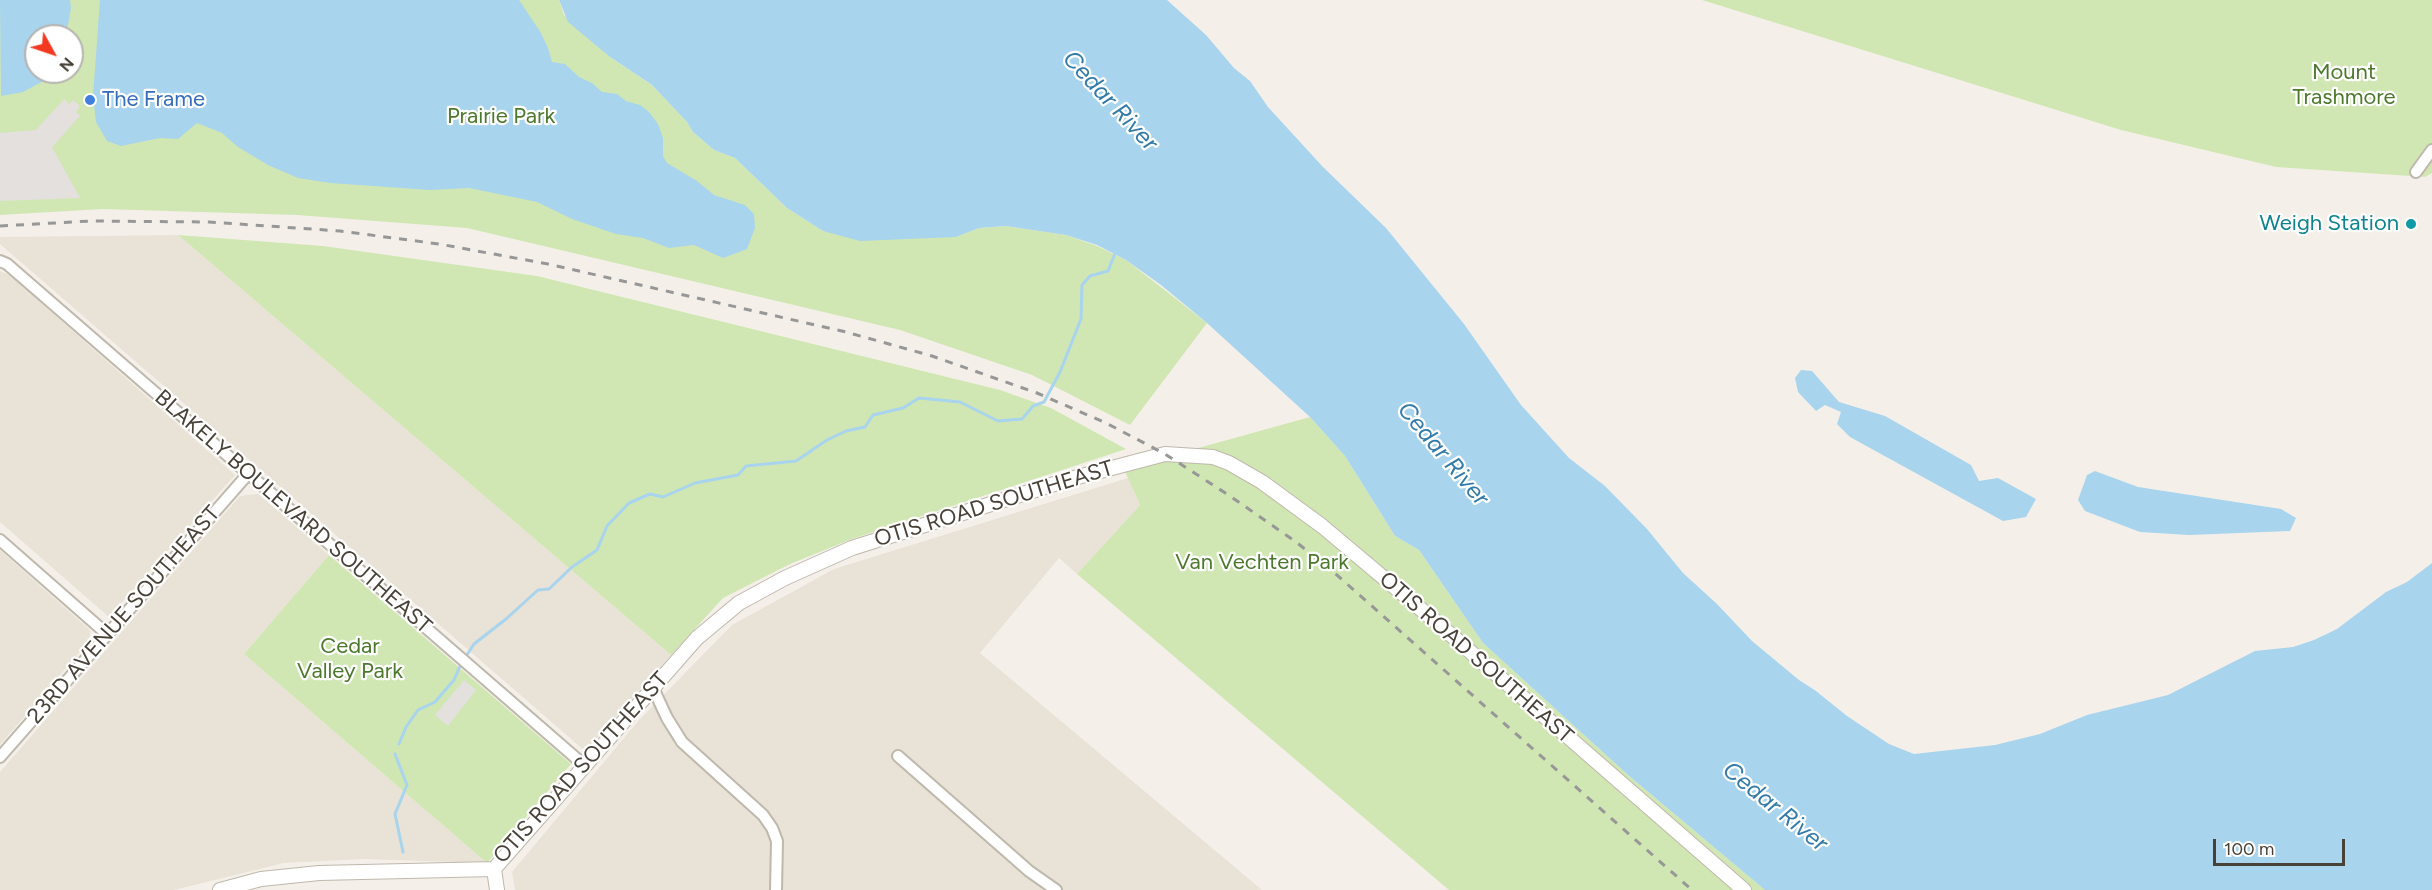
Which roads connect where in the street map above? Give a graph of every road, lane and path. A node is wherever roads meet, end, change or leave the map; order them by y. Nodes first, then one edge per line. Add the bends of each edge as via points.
1 (2432, 150) edge
2 (2416, 172) dead end
3 (0, 261) edge
4 (248, 474) junction
5 (0, 540) edge
6 (107, 634) junction
7 (653, 688) junction
8 (898, 756) dead end
9 (0, 757) edge
10 (584, 765) junction
11 (494, 869) junction
12 (220, 890) edge
13 (497, 890) edge
14 (776, 890) edge
15 (1056, 890) edge
16 (1744, 890) edge

1 - 2 street
3 - 4 street, BLAKELY BOULEVARD SOUTHEAST
4 - 6 street, 23RD AVENUE SOUTHEAST
4 - 10 street, BLAKELY BOULEVARD SOUTHEAST
5 - 6 street
6 - 9 street, 23RD AVENUE SOUTHEAST
7 - 10 street, OTIS ROAD SOUTHEAST
7 - 14 street via 682,742 763,815 772,828 777,841
7 - 16 street, OTIS ROAD SOUTHEAST via 697,638 739,603 852,548 1070,479 1165,454 1213,457 1262,482 1331,534
8 - 15 street
10 - 11 street, OTIS ROAD SOUTHEAST
11 - 12 street, OTIS ROAD SOUTHEAST via 319,873 261,879
11 - 13 street

